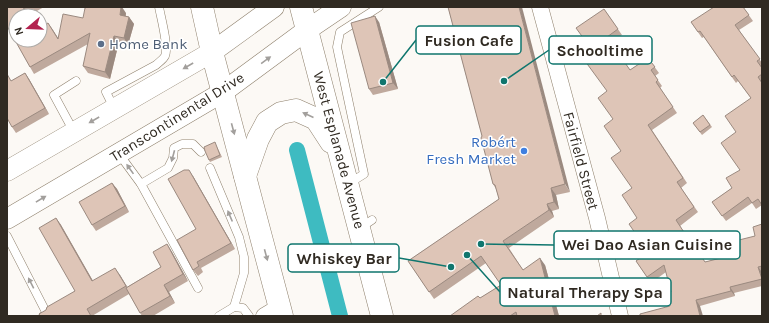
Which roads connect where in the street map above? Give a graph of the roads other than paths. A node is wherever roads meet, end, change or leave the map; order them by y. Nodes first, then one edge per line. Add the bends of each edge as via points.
1 (159, 7) edge
2 (202, 7) edge
3 (274, 7) edge
4 (301, 7) edge
5 (341, 7) edge
6 (380, 7) edge
7 (540, 7) edge
8 (307, 30) junction
9 (212, 52) junction
10 (160, 72) junction
11 (76, 81) dead end
12 (223, 92) junction
13 (74, 132) junction
14 (201, 152) dead end
15 (119, 153) junction
16 (340, 156) junction
17 (210, 168) dead end
18 (7, 170) edge
19 (245, 176) junction
20 (141, 184) junction
21 (348, 184) junction
22 (7, 219) edge
23 (7, 236) edge
24 (198, 288) dead end
25 (234, 307) junction
26 (275, 313) edge
27 (43, 316) edge
28 (219, 316) edge
29 (249, 316) edge
30 (382, 316) edge
31 (620, 316) edge

1 - 10 lane via 166,47
2 - 9 main road
3 - 9 street
4 - 8 main road, West Esplanade Avenue
5 - 8 street, Transcontinental Drive
6 - 21 lane via 340,32 337,48 364,174
7 - 31 street, Fairfield Street via 597,218
12 -> 8 street, Transcontinental Drive
8 - 16 main road, West Esplanade Avenue
9 -> 10 street
9 - 12 main road
10 -> 13 street via 115,109
11 - 13 lane via 54,95
12 - 15 street, Transcontinental Drive
12 -> 19 main road
13 - 18 street
14 -> 20 lane via 192,144 182,144 174,148 168,168
20 -> 15 lane
22 -> 15 street, Transcontinental Drive
16 -> 19 main road via 316,119 296,110 281,113 267,122
16 - 21 main road, West Esplanade Avenue
25 -> 17 lane via 244,272 244,257 240,237
19 -> 26 main road
20 - 24 lane
21 - 30 main road, West Esplanade Avenue via 366,224
27 -> 23 lane via 46,314
25 - 28 lane
25 - 29 lane via 243,308

